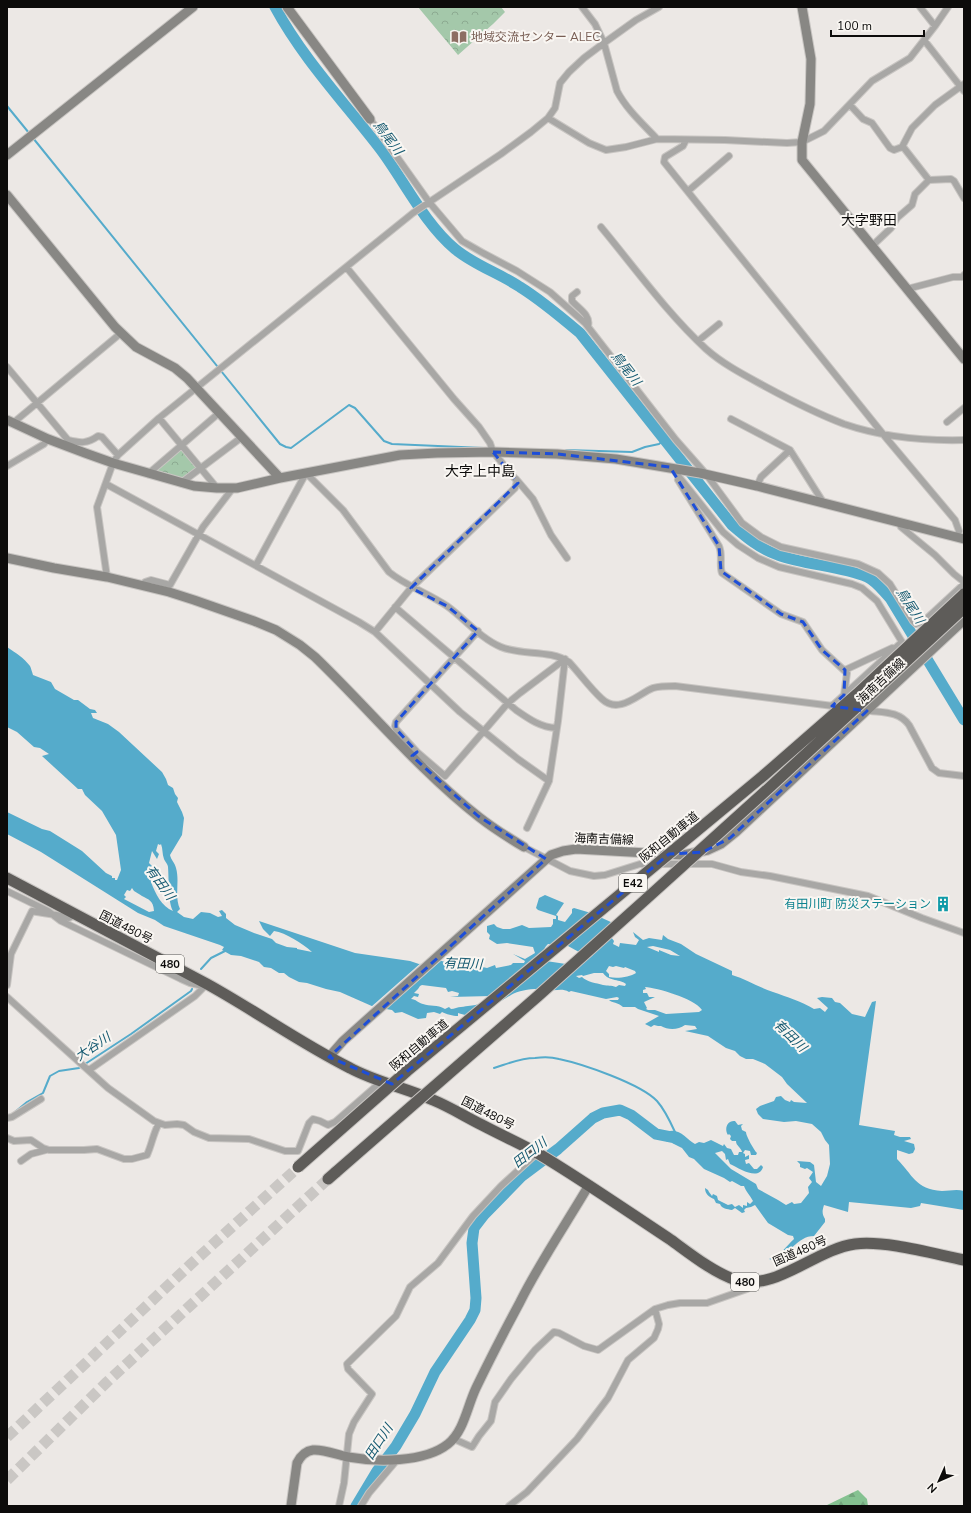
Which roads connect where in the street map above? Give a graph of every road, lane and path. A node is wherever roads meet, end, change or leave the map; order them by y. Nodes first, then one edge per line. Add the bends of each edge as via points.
1 (193, 7) edge
2 (287, 7) edge
3 (582, 7) edge
4 (659, 7) edge
5 (920, 7) edge
6 (948, 7) edge
7 (805, 8) edge
8 (935, 26) junction
9 (924, 40) junction
10 (604, 43) junction
11 (963, 87) edge
12 (850, 105) junction
13 (548, 118) junction
14 (370, 119) joint
15 (657, 139) junction
16 (686, 140) junction
17 (802, 142) junction
18 (902, 147) junction
19 (7, 154) edge
20 (729, 156) dead end
21 (929, 180) junction
22 (688, 191) junction
23 (7, 195) edge
24 (964, 198) edge
25 (428, 203) junction
26 (601, 227) dead end
27 (872, 246) junction
28 (347, 268) junction
29 (964, 275) edge
30 (907, 289) junction
31 (577, 292) dead end
32 (719, 324) dead end
33 (588, 326) junction
34 (120, 333) junction
35 (698, 341) junction
36 (964, 360) edge
37 (7, 367) edge
38 (197, 388) junction
39 (36, 402) junction
40 (964, 408) edge
41 (219, 413) junction
42 (159, 418) junction
43 (730, 419) dead end
44 (10, 421) edge
45 (947, 422) dead end
46 (884, 434) junction
47 (242, 437) junction
48 (48, 439) junction
49 (964, 440) edge
50 (67, 443) junction
51 (182, 445) junction
52 (790, 450) junction
53 (493, 452) junction
54 (118, 455) junction
55 (113, 463) junction
56 (7, 466) edge
57 (672, 467) junction
58 (201, 468) junction
59 (306, 473) junction
60 (703, 473) junction
61 (148, 474) junction
62 (280, 478) junction
63 (516, 478) junction
64 (181, 483) junction
65 (106, 484) junction
66 (757, 486) junction
67 (217, 488) junction
68 (233, 488) junction
69 (823, 502) junction
70 (899, 522) junction
71 (199, 534) junction
72 (960, 538) edge
73 (7, 558) edge
74 (567, 558) dead end
75 (256, 565) junction
76 (107, 577) junction
77 (964, 583) edge
78 (144, 586) junction
79 (411, 588) junction
80 (964, 594) edge
81 (395, 607) junction
82 (964, 608) edge
83 (964, 620) edge
84 (478, 631) junction
85 (375, 632) junction
86 (896, 648) junction
87 (454, 658) junction
88 (565, 659) junction
89 (845, 670) junction
90 (430, 684) junction
91 (844, 695) junction
92 (508, 703) junction
93 (832, 706) junction
94 (867, 711) junction
95 (556, 728) junction
96 (484, 732) junction
97 (415, 754) junction
98 (964, 776) edge
99 (549, 781) junction
100 (527, 828) dead end
101 (524, 847) joint
102 (544, 861) junction
103 (7, 878) edge
104 (7, 891) edge
105 (50, 914) junction
106 (74, 915) junction
107 (964, 933) edge
108 (7, 985) edge
109 (206, 985) junction
110 (7, 997) edge
111 (329, 1057) junction
112 (89, 1070) junction
113 (382, 1081) junction
114 (41, 1099) dead end
115 (7, 1118) edge
116 (159, 1123) junction
117 (7, 1138) edge
118 (49, 1150) junction
119 (539, 1154) junction
120 (21, 1161) dead end
121 (296, 1169) tunnel mouth
122 (332, 1176) tunnel mouth
123 (589, 1185) junction
124 (964, 1260) edge
125 (752, 1283) junction
126 (655, 1309) junction
127 (454, 1439) junction
128 (346, 1457) junction
129 (393, 1460) junction
130 (291, 1506) edge
131 (339, 1506) edge
132 (361, 1506) edge
133 (509, 1506) edge

1 - 19 street
2 - 14 street
3 - 10 street via 595,24
4 - 10 street
5 - 8 street
6 - 8 street
7 - 17 street via 811,59 810,104
8 - 9 street
9 - 11 street
9 - 12 street via 910,58 872,81
10 - 13 street via 584,58 560,83 554,108
10 - 15 street via 617,91 635,116
11 - 18 street via 935,105 912,128
12 - 17 street via 824,131
12 - 18 street via 863,119 872,123 890,148 894,150
13 - 15 street via 589,143 606,150
13 - 25 street via 514,146
14 - 25 street
15 - 16 street
16 - 17 street
16 - 22 street via 683,146 663,159
17 - 27 street via 804,163
18 - 21 street
20 - 22 street
21 - 24 street via 951,179
21 - 27 street via 915,194 912,205
22 - 46 street
23 - 34 street
25 - 28 street
25 - 33 street via 462,241 550,292
26 - 35 street via 667,308
27 - 30 street
28 - 38 street
28 - 53 street via 479,428
29 - 30 street
30 - 36 street
31 - 33 street via 572,296 572,301 588,318
32 - 35 street
33 - 60 street
34 - 38 street via 136,347 179,372
34 - 39 street
35 - 46 street via 728,365 798,403 846,424
37 - 39 street
38 - 41 street
38 - 42 street
39 - 44 street
39 - 50 street
40 - 45 street
41 - 47 street
41 - 51 street
42 - 51 street
42 - 54 street
43 - 52 street
44 - 48 street
46 - 49 street via 927,440
46 - 72 street via 955,520
47 - 58 street
47 - 62 street
48 - 50 street
48 - 56 street
50 - 54 street via 86,443 98,436
50 - 55 street
51 - 58 street
51 - 61 street
52 - 66 street via 760,477
52 - 69 street
53 - 57 street via 557,454
53 - 59 street via 400,455
53 - 63 street
54 - 55 street
55 - 61 street
55 - 65 street
57 - 60 street
57 - 86 street via 723,532 758,558 801,573 852,584 868,592 877,601 901,639
57 - 89 street via 719,546 722,573 781,614 803,622 822,650
58 - 64 street
58 - 67 street
59 - 62 street
59 - 75 street
59 - 79 street via 343,510 389,572
60 - 66 street
60 - 77 street via 742,522 761,537 781,547 858,564 878,573 890,584 916,624 924,621
61 - 64 street
62 - 68 street
63 - 74 street via 533,499 554,540
63 - 79 street via 515,488
64 - 67 street
65 - 71 street
65 - 76 street via 97,506
66 - 69 street
67 - 68 street
68 - 71 street
69 - 70 street
70 - 72 street
70 - 77 street via 901,527
71 - 75 street
71 - 78 street via 170,585 151,580 145,582
73 - 76 street
75 - 85 street
76 - 78 street
78 - 97 street via 227,611 288,637 325,666
79 - 81 street
79 - 84 street via 447,606
80 - 121 highway, 阪和自動車道 / E42, bridge via 857,694 769,771 407,1071
81 - 85 street
81 - 87 street
82 - 122 highway, E42, bridge via 538,996
83 - 94 street, 海南吉備線
84 - 87 street
84 - 88 street via 496,645 507,649
85 - 90 street
86 - 89 street
86 - 91 street
87 - 90 street
87 - 92 street
88 - 92 street
88 - 93 street via 602,699 615,705 624,704 653,688 675,686
88 - 95 street
89 - 91 street via 847,673
90 - 96 street
90 - 97 street via 399,718 395,726
91 - 93 street
92 - 95 street via 531,721
92 - 96 street
93 - 94 street
94 - 98 street via 898,715 904,719 935,772
94 - 102 street, 海南吉備線 via 736,832 715,847 683,855 576,849 557,852
95 - 99 street
96 - 97 street via 445,776
96 - 99 street
97 - 101 street via 447,789 478,816
99 - 100 street
101 - 102 street
102 - 107 street via 570,871 600,876 640,864 712,864 741,872 868,896
102 - 111 street, 海南吉備線 via 343,1041
103 - 106 highway, 国道480号 / 480
104 - 105 street
105 - 106 street via 69,918
105 - 108 street via 32,911 11,954
105 - 109 street via 181,979
106 - 109 highway, 国道480号 / 480
109 - 111 highway, 国道480号 / 480 via 238,1001
109 - 112 street via 195,996
110 - 112 street
111 - 113 highway, 国道480号 / 480
112 - 116 street via 108,1088
113 - 116 street via 335,1122 328,1125 313,1119 308,1123 298,1151 285,1151 249,1139 209,1138 184,1125
113 - 119 highway, 国道480号 / 480 via 433,1100
114 - 115 street
116 - 118 street via 147,1155 140,1158 124,1159 98,1149
117 - 118 street via 14,1141 31,1140
118 - 120 street via 31,1154
119 - 123 highway, 国道480号 / 480
119 - 128 street via 501,1186 473,1216 438,1263 410,1287 396,1316 346,1365 372,1394 354,1422
123 - 125 highway, 国道480号 / 480 via 709,1266 734,1280
123 - 127 street via 520,1301 476,1387
124 - 125 highway, 国道480号 / 480 via 886,1245 852,1244 779,1275
125 - 126 street via 747,1289 707,1303 680,1303
126 - 127 street via 598,1350 554,1332 511,1379 495,1402 491,1421 472,1447
126 - 133 street via 659,1324 654,1338 628,1360 608,1398 577,1439 527,1492
127 - 129 street via 430,1454
128 - 129 street via 372,1461
128 - 130 street via 316,1450 303,1454 297,1466
128 - 131 street
129 - 132 street

